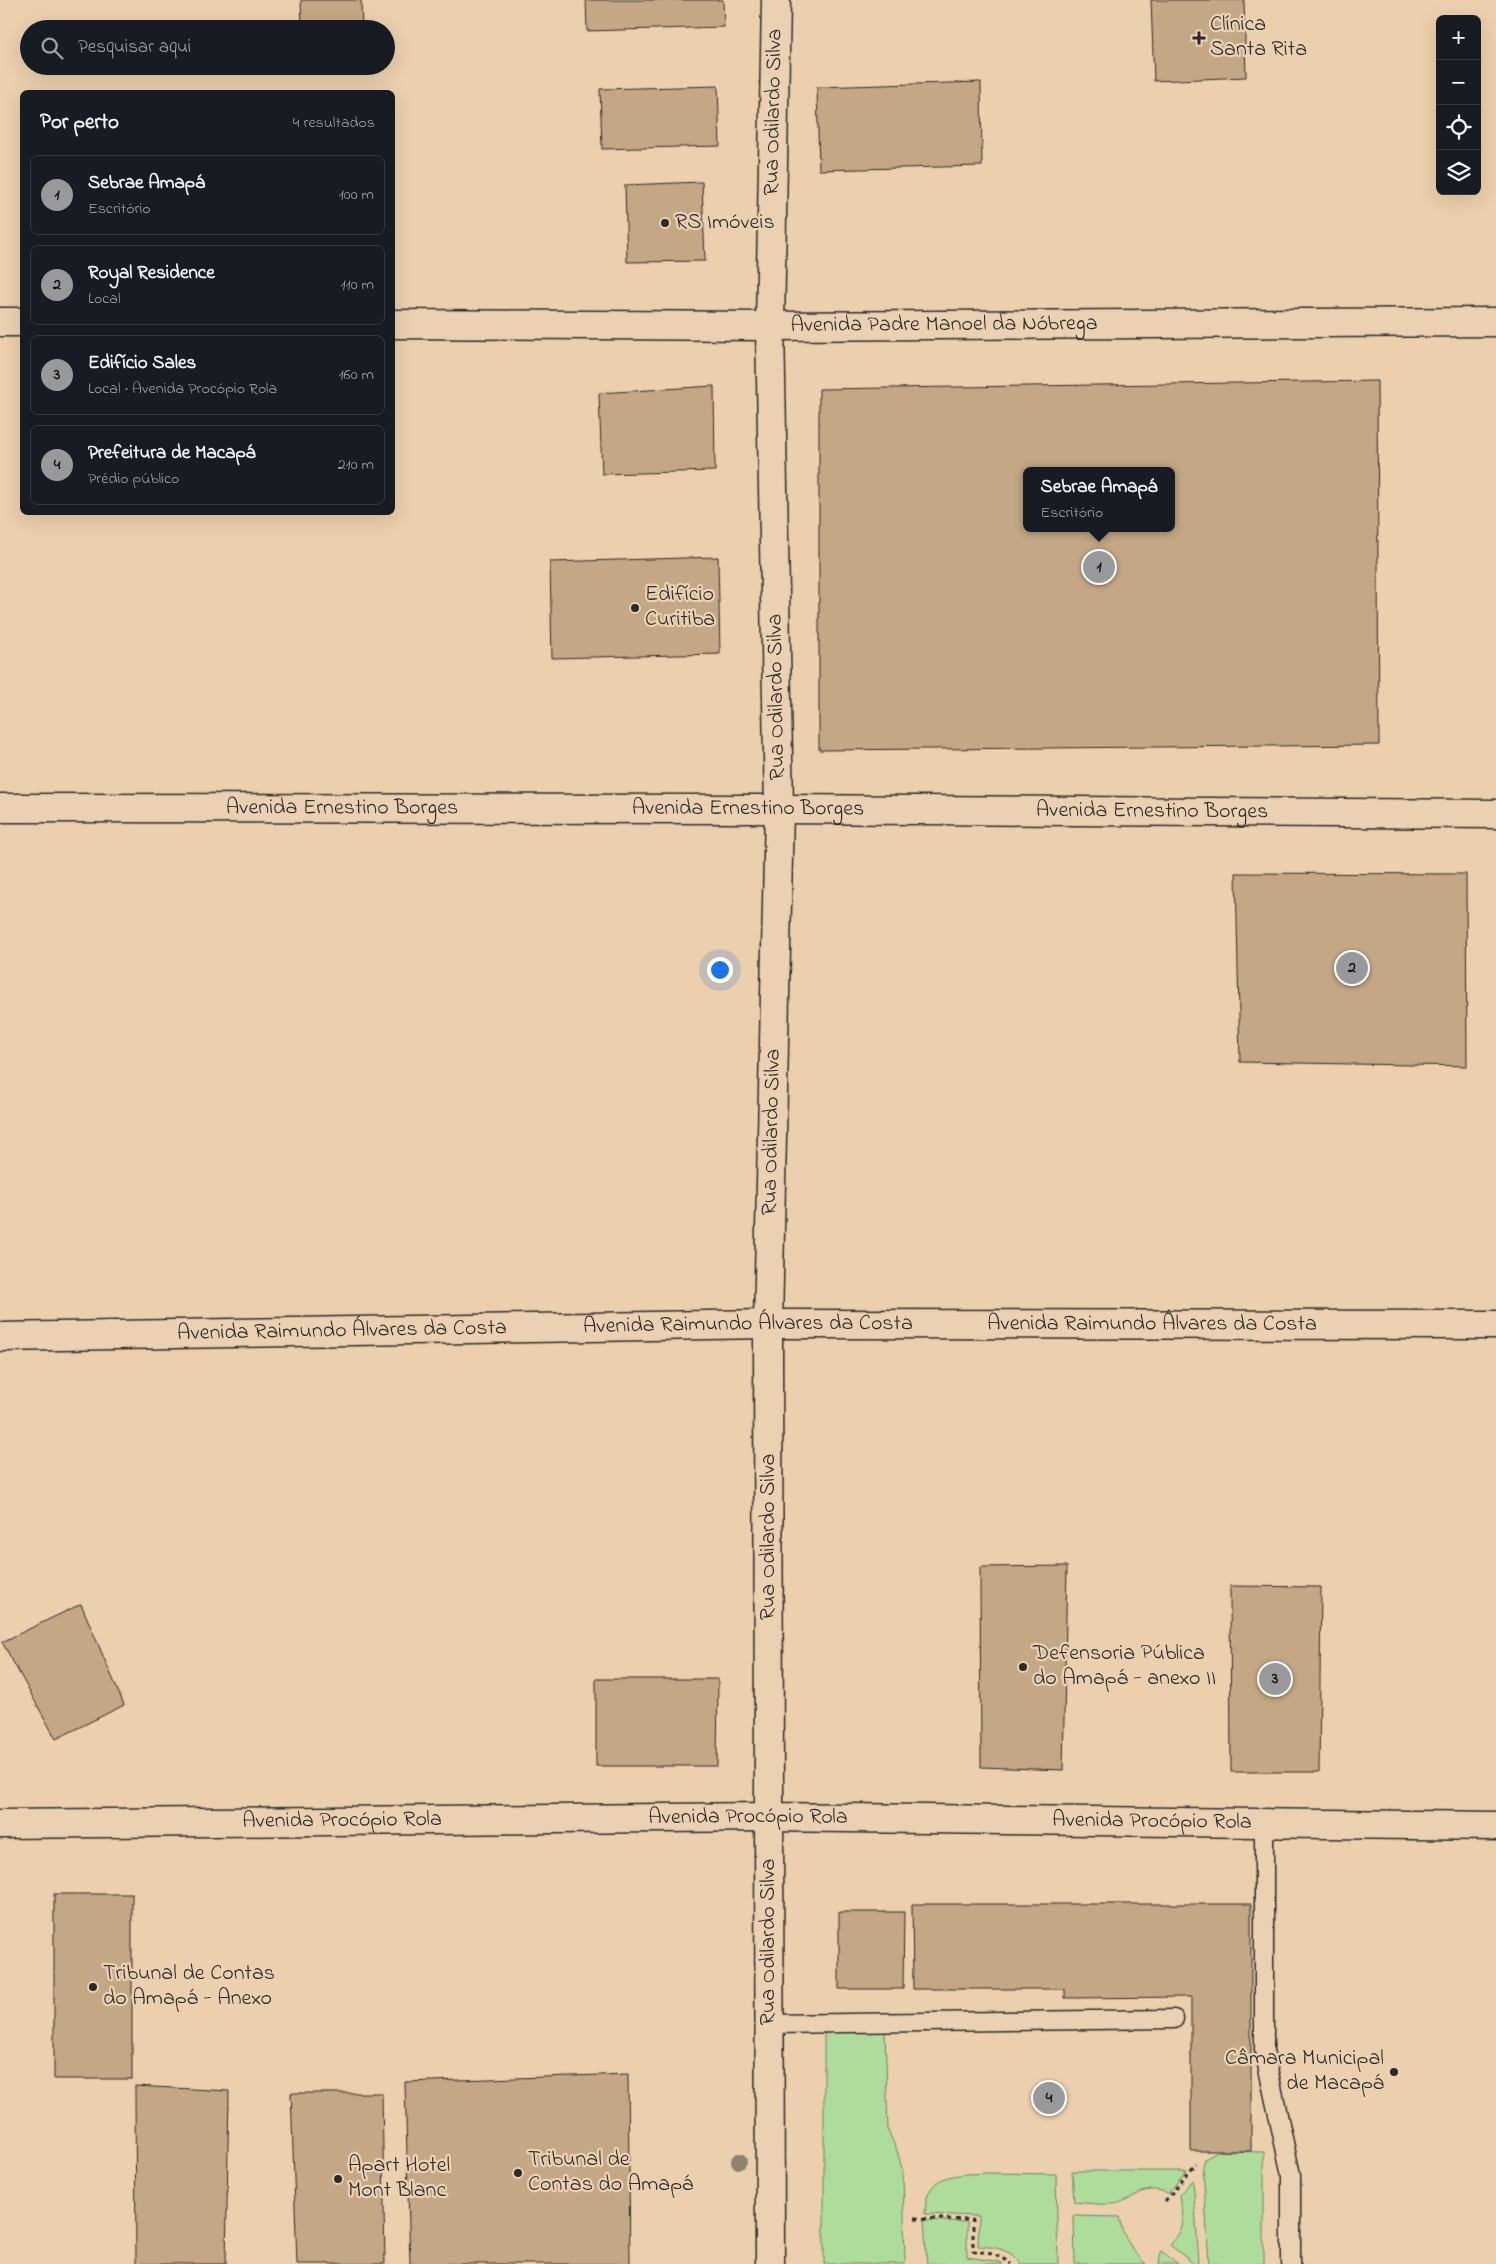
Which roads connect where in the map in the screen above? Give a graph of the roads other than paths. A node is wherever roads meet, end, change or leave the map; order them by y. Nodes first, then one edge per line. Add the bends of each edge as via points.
1 (776, 0) edge
2 (0, 322) edge
3 (20, 322) edge
4 (1496, 322) edge
5 (395, 324) edge
6 (770, 326) junction
7 (0, 808) edge
8 (780, 809) junction
9 (1496, 814) edge
10 (768, 1324) junction
11 (1496, 1325) edge
12 (0, 1337) edge
13 (769, 1817) junction
14 (1264, 1823) junction
15 (0, 1824) edge
16 (1496, 1826) edge
17 (1174, 2019) dead end
18 (769, 2024) junction
19 (770, 2264) edge
20 (1291, 2264) edge

1 - 6 street, Rua Odilardo Silva
2 - 3 street
4 - 6 street, Avenida Padre Manoel da Nóbrega
5 - 6 street, Avenida Padre Manoel da Nóbrega
6 - 8 street, Rua Odilardo Silva
7 - 8 street, Avenida Ernestino Borges
8 - 9 street, Avenida Ernestino Borges
8 - 10 street, Rua Odilardo Silva
10 - 11 street, Avenida Raimundo Álvares da Costa
10 - 12 street, Avenida Raimundo Álvares da Costa
10 - 13 street, Rua Odilardo Silva
13 - 14 street, Avenida Procópio Rola
13 - 15 street, Avenida Procópio Rola
13 - 18 street, Rua Odilardo Silva
14 - 16 street, Avenida Procópio Rola
14 - 20 lane via 1264,2050 1291,2175
17 - 18 lane
18 - 19 street, Rua Odilardo Silva

